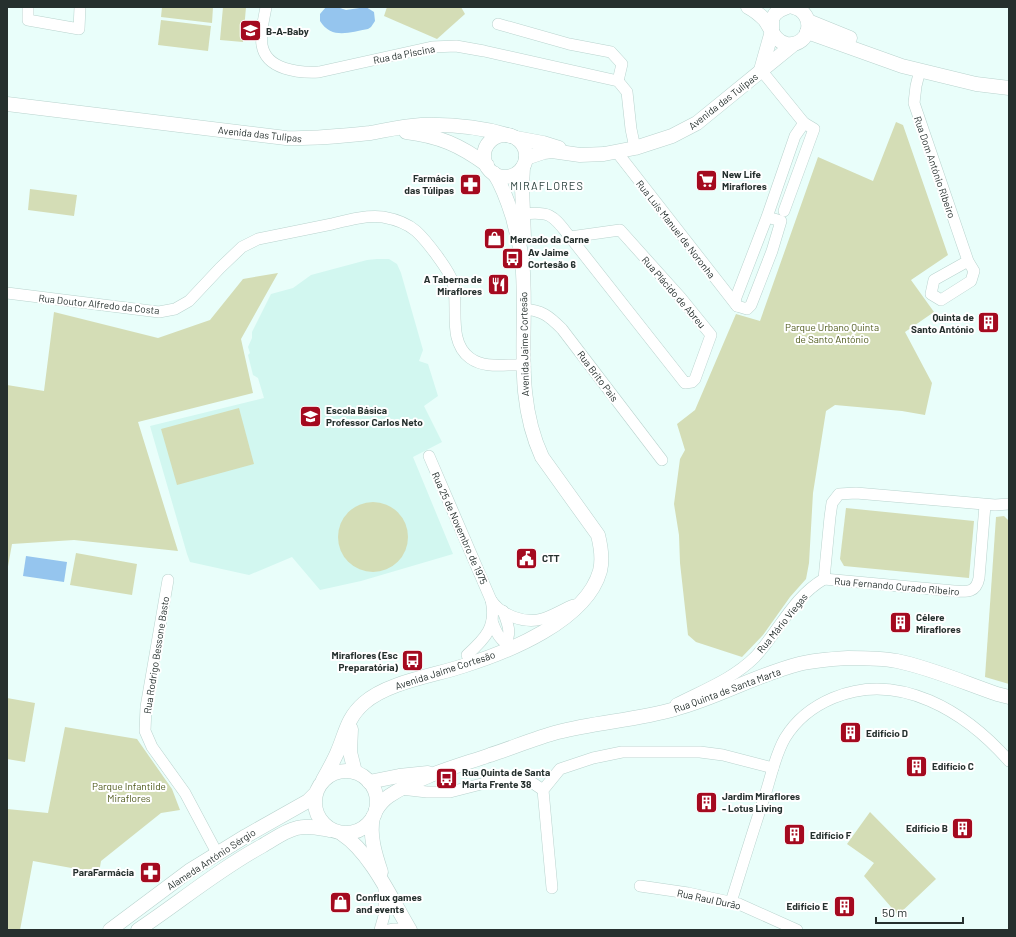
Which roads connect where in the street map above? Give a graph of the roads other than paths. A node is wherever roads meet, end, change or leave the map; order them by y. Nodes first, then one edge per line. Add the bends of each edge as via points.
1 (28, 7) edge
2 (80, 7) edge
3 (266, 7) edge
4 (748, 7) edge
5 (784, 8) edge
6 (498, 24) dead end
7 (808, 27) junction
8 (772, 31) junction
9 (794, 44) junction
10 (761, 70) junction
11 (920, 70) junction
12 (618, 81) junction
13 (991, 86) junction
14 (1009, 88) edge
15 (7, 104) edge
16 (804, 123) junction
17 (371, 132) junction
18 (514, 137) junction
19 (635, 148) junction
20 (616, 151) junction
21 (568, 153) junction
22 (524, 162) junction
23 (490, 169) junction
24 (784, 211) dead end
25 (523, 214) junction
26 (767, 217) junction
27 (570, 237) junction
28 (968, 261) dead end
29 (522, 268) junction
30 (7, 293) edge
31 (737, 306) junction
32 (523, 309) junction
33 (523, 365) junction
34 (429, 456) dead end
35 (662, 460) dead end
36 (1009, 504) edge
37 (985, 505) junction
38 (824, 579) junction
39 (168, 580) dead end
40 (592, 589) junction
41 (492, 600) junction
42 (574, 605) junction
43 (503, 611) junction
44 (492, 621) junction
45 (507, 644) junction
46 (467, 655) junction
47 (375, 696) junction
48 (1009, 697) edge
49 (358, 709) junction
50 (656, 714) junction
51 (1009, 761) edge
52 (774, 768) junction
53 (446, 771) junction
54 (355, 772) junction
55 (323, 780) junction
56 (369, 782) junction
57 (401, 788) junction
58 (543, 790) junction
59 (315, 794) junction
60 (375, 814) junction
61 (336, 832) junction
62 (217, 853) junction
63 (384, 884) junction
64 (640, 886) dead end
65 (552, 888) dead end
66 (731, 902) junction
67 (110, 930) edge
68 (138, 930) edge
69 (380, 930) edge
70 (389, 930) edge
71 (409, 930) edge
72 (797, 930) edge

1 - 2 street via 28,20 79,29
3 - 12 street, Rua da Piscina via 262,46 267,56 276,65 305,73 432,48 456,46
4 - 8 street via 764,19
5 - 7 street via 802,11
5 - 8 street via 772,19
6 - 12 street via 569,44 611,52 622,64
7 - 9 street via 802,40
7 - 11 street via 902,66
7 - 13 street
8 - 9 street via 778,40
8 - 10 street, Avenida das Tulipas
9 - 10 street, Avenida das Tulipas
10 - 16 street
10 - 19 street, Avenida das Tulipas via 690,127
11 - 13 street
11 - 28 street, Rua Dom António Ribeiro via 914,103
12 - 19 street via 627,92
13 - 14 street
15 - 17 street, Avenida das Tulipas via 286,138 309,139
16 - 24 street via 814,129
16 - 26 street via 795,136
17 - 18 street, Avenida das Tulipas via 405,126 444,125 486,129
17 - 23 street via 403,132 436,137 472,154
18 - 21 street, Avenida das Tulipas via 551,145
18 - 22 street via 524,146
18 - 23 street via 498,136 488,145 485,158
19 - 20 street, Avenida das Tulipas
20 - 21 street, Avenida das Tulipas via 580,155
20 - 31 street, Rua Luís Manuel de Noronha
21 - 22 street, Avenida das Tulipas via 548,151
22 - 23 street via 518,172 506,177
22 - 25 street, Avenida Jaime Cortesão
23 - 29 street, Avenida Jaime Cortesão via 505,192 522,258
25 - 27 street, Rua Plácido de Abreu via 548,214
25 - 29 street, Avenida Jaime Cortesão
26 - 31 street via 735,300
26 - 31 street via 781,221 772,251 750,305 747,309
27 - 27 street, Rua Plácido de Abreu via 685,383 692,382 711,335 666,281 620,230
29 - 32 street, Avenida Jaime Cortesão
30 - 33 street, Rua Doutor Alfredo da Costa via 159,312 174,309 189,301 242,247 258,239 365,217 383,217 403,223 416,231 447,271 453,282 457,337 464,352 486,365
32 - 33 street, Avenida Jaime Cortesão
32 - 35 street, Rua Brito Pais via 541,312 562,329
33 - 40 street, Avenida Jaime Cortesão via 526,406 537,446 547,465 598,535 602,559 596,584
34 - 41 street, Rua 25 de Novembro de 1975
36 - 37 street, Rua Fernando Curado Ribeiro
37 - 38 street, Rua Fernando Curado Ribeiro via 856,493 839,494 832,502
37 - 38 street, Rua Fernando Curado Ribeiro via 979,578 978,584 972,590 963,592
38 - 50 street, Rua Mário Viegas via 799,599 766,645 742,668
39 - 62 street, Rua Rodrigo Bessone Basto via 146,707 145,731 152,747 185,793
40 - 42 street, Avenida Jaime Cortesão
40 - 45 street, Avenida Jaime Cortesão via 579,606 547,630
41 - 43 street, Rua 25 de Novembro de 1975
41 - 44 street, Rua 25 de Novembro de 1975
42 - 43 street, Rua 25 de Novembro de 1975 via 540,620 520,619
42 - 45 street, Avenida Jaime Cortesão
43 - 45 street via 510,631
44 - 45 street, Rua 25 de Novembro de 1975 via 498,636
44 - 46 street, Rua 25 de Novembro de 1975 via 487,635
45 - 46 street, Avenida Jaime Cortesão
45 - 47 street, Avenida Jaime Cortesão via 464,666 399,685
46 - 47 street, Avenida Jaime Cortesão via 403,677
47 - 49 street, Avenida Jaime Cortesão
48 - 50 street, Rua Quinta de Santa Marta via 896,661 848,658 798,665 698,702
49 - 54 street via 351,724 350,739
49 - 55 street, Avenida Jaime Cortesão via 348,721 337,755
50 - 53 street, Rua Quinta de Santa Marta via 558,732
51 - 52 street via 981,732 949,710 901,691 869,689 841,694 808,712 785,739
52 - 58 street via 700,752 622,752 560,769
52 - 66 street
53 - 56 street, Rua Quinta de Santa Marta
53 - 57 street, Rua Quinta de Santa Marta
54 - 55 street via 338,772
54 - 56 street
55 - 59 street
56 - 60 street via 375,790 377,800
57 - 58 street via 450,792 502,779 524,777
57 - 60 street, Rua Quinta de Santa Marta via 381,802
58 - 65 street
59 - 61 street via 316,815 322,823
59 - 62 street, Alameda António Sérgio via 308,801
60 - 61 street via 368,825 360,830 351,833
60 - 63 street via 372,834
61 - 63 street via 351,840
61 - 68 street, Alameda António Sérgio via 303,827 287,832 191,891
62 - 67 street, Alameda António Sérgio
63 - 69 street via 384,916
63 - 71 street
64 - 66 street, Rua Raul Durão
66 - 72 street, Rua Raul Durão
70 - 71 street

